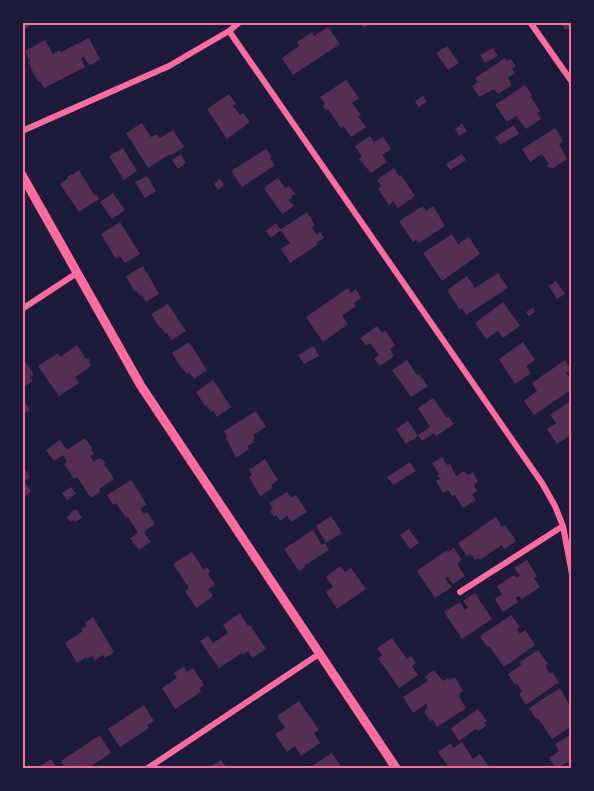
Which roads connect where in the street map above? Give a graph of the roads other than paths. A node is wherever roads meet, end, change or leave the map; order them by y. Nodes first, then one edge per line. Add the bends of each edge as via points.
1 (240, 22) edge
2 (530, 22) edge
3 (229, 31) junction
4 (569, 74) edge
5 (572, 82) edge
6 (22, 130) edge
7 (22, 175) edge
8 (77, 273) junction
9 (22, 309) edge
10 (563, 526) junction
11 (572, 574) edge
12 (460, 592) dead end
13 (319, 654) junction
14 (148, 768) edge
15 (396, 768) edge

1 - 3 street
2 - 4 street
3 - 6 street via 169,66
3 - 10 street via 542,483
4 - 5 street
7 - 8 street
8 - 9 street
8 - 13 street via 141,386
10 - 11 street
10 - 12 street
13 - 14 street
13 - 15 street

